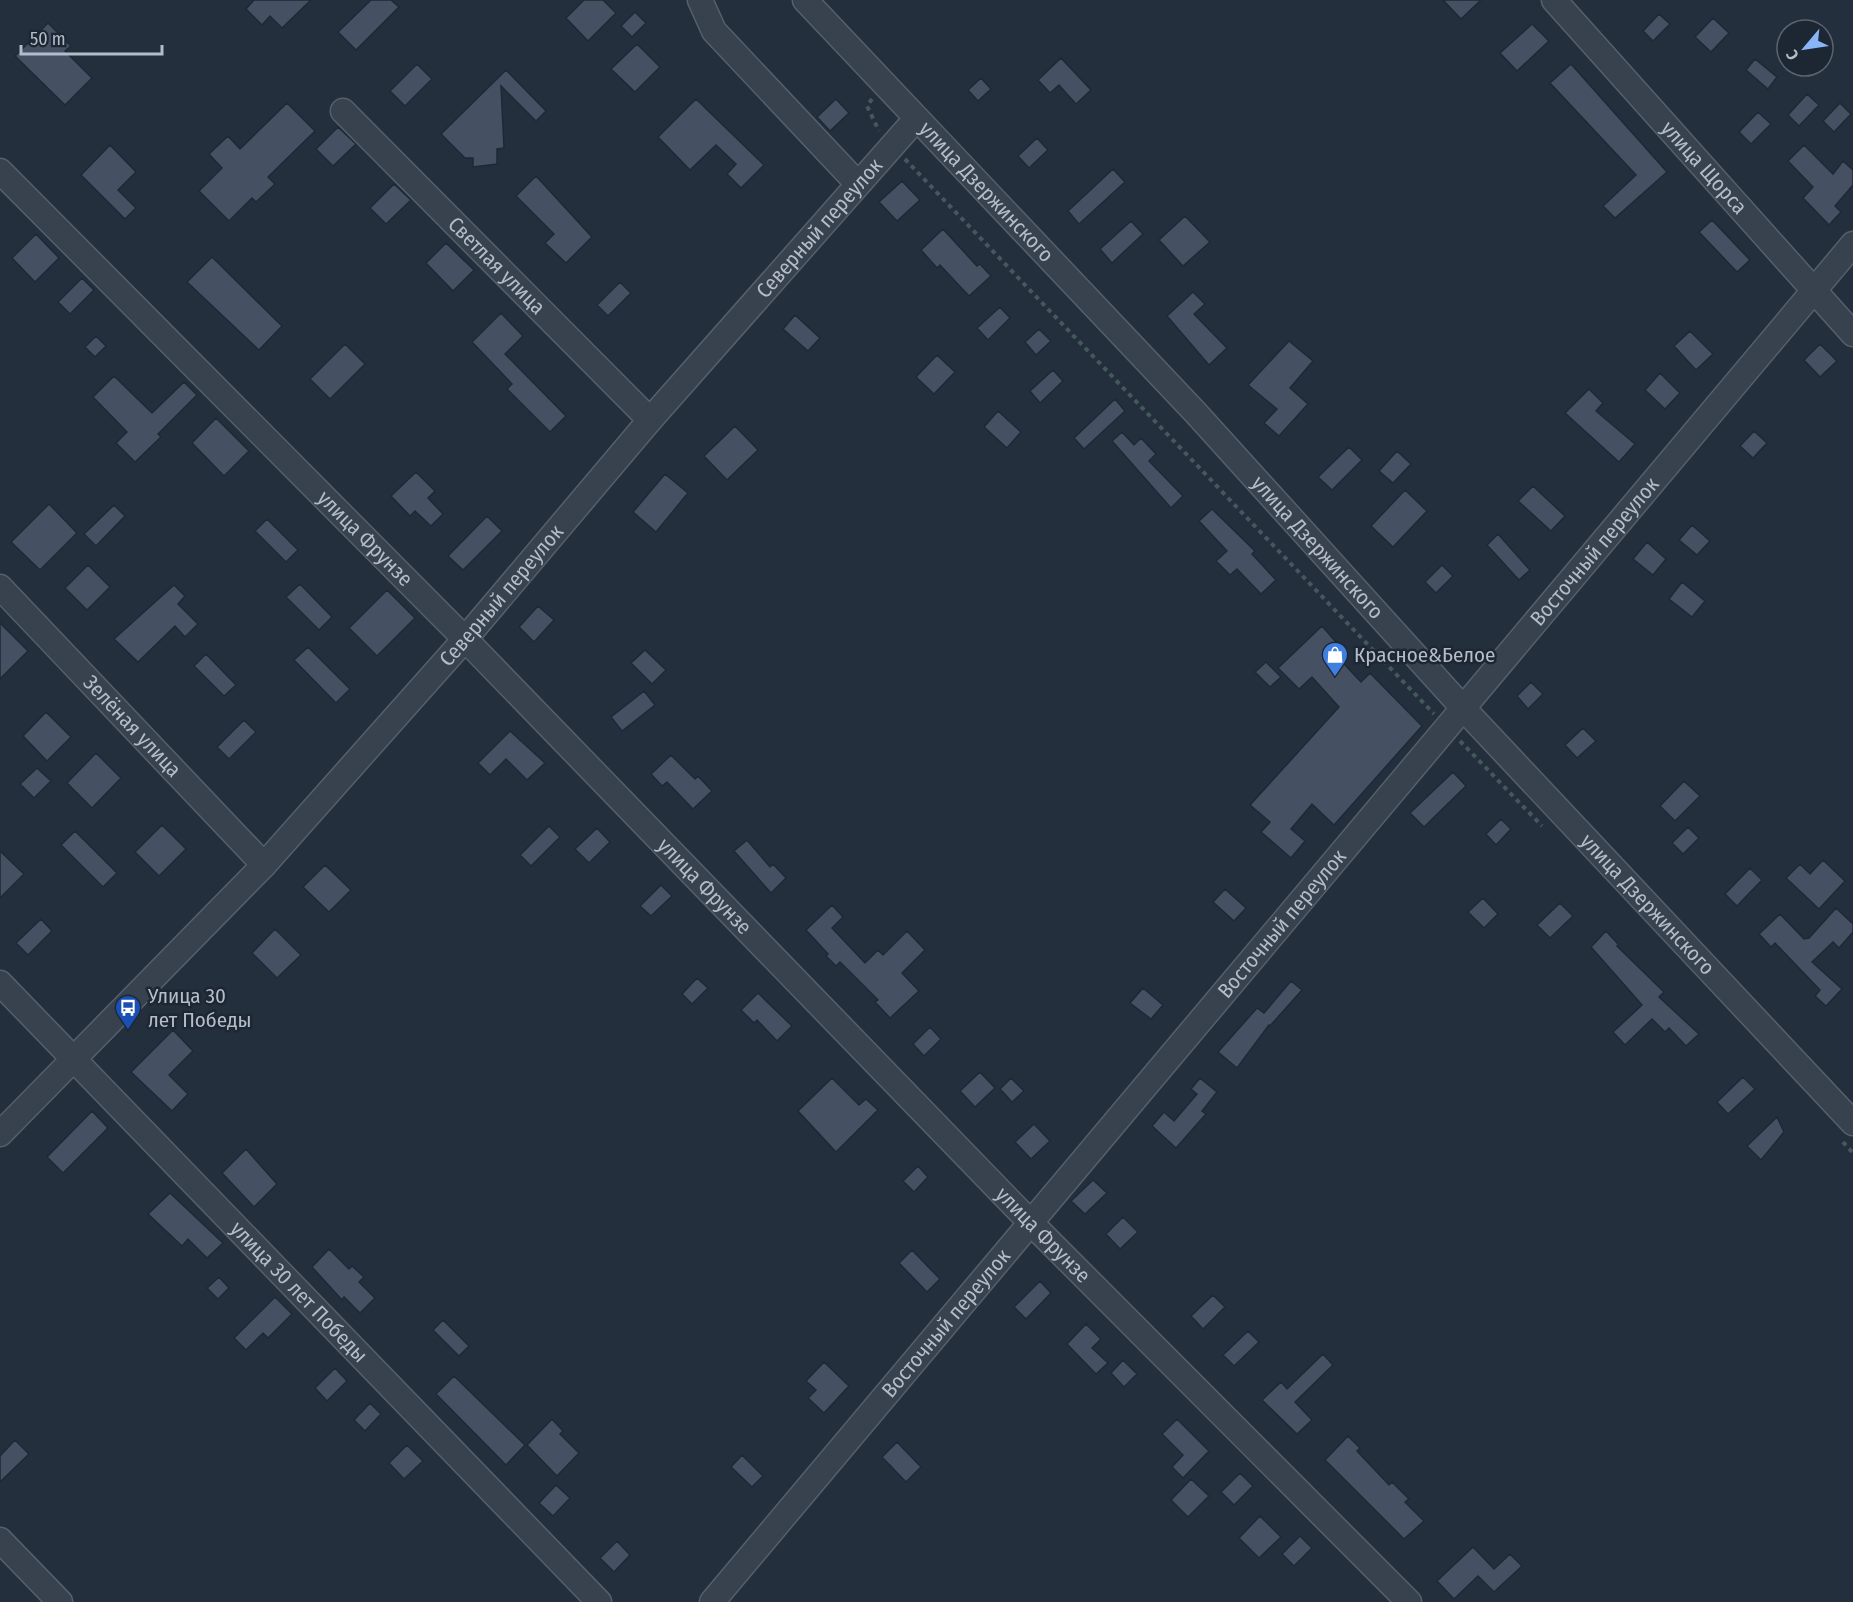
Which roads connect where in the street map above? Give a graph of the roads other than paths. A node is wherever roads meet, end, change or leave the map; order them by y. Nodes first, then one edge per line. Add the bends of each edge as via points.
1 (700, 0) edge
2 (805, 0) edge
3 (1554, 0) edge
4 (343, 111) dead end
5 (916, 119) junction
6 (0, 171) edge
7 (858, 184) junction
8 (1853, 244) edge
9 (1813, 290) junction
10 (1853, 334) edge
11 (650, 420) junction
12 (0, 587) edge
13 (465, 639) junction
14 (1463, 708) junction
15 (264, 865) junction
16 (0, 983) edge
17 (75, 1058) junction
18 (1845, 1130) edge
19 (0, 1134) edge
20 (1031, 1223) junction
21 (0, 1540) edge
22 (60, 1602) edge
23 (600, 1602) edge
24 (712, 1602) edge
25 (1408, 1602) edge

1 - 7 street via 714,31
2 - 5 street, улица Дзержинского
3 - 9 street, улица Щорса
4 - 11 street, Светлая улица
5 - 7 street, Северный переулок
5 - 14 street, улица Дзержинского via 1195,412
6 - 13 street, улица Фрунзе
7 - 11 street, Северный переулок
8 - 9 street, Восточный переулок
9 - 10 street, улица Щорса
9 - 14 street, Восточный переулок
11 - 13 street, Северный переулок
12 - 15 street, Зелёная улица
13 - 15 street, Северный переулок
13 - 20 street, улица Фрунзе
14 - 18 street, улица Дзержинского
14 - 20 street, Восточный переулок
15 - 17 street, Северный переулок
16 - 17 street, улица 30 лет Победы
17 - 19 street, Северный переулок
17 - 23 street, улица 30 лет Победы
20 - 24 street, Восточный переулок
20 - 25 street, улица Фрунзе
21 - 22 street

